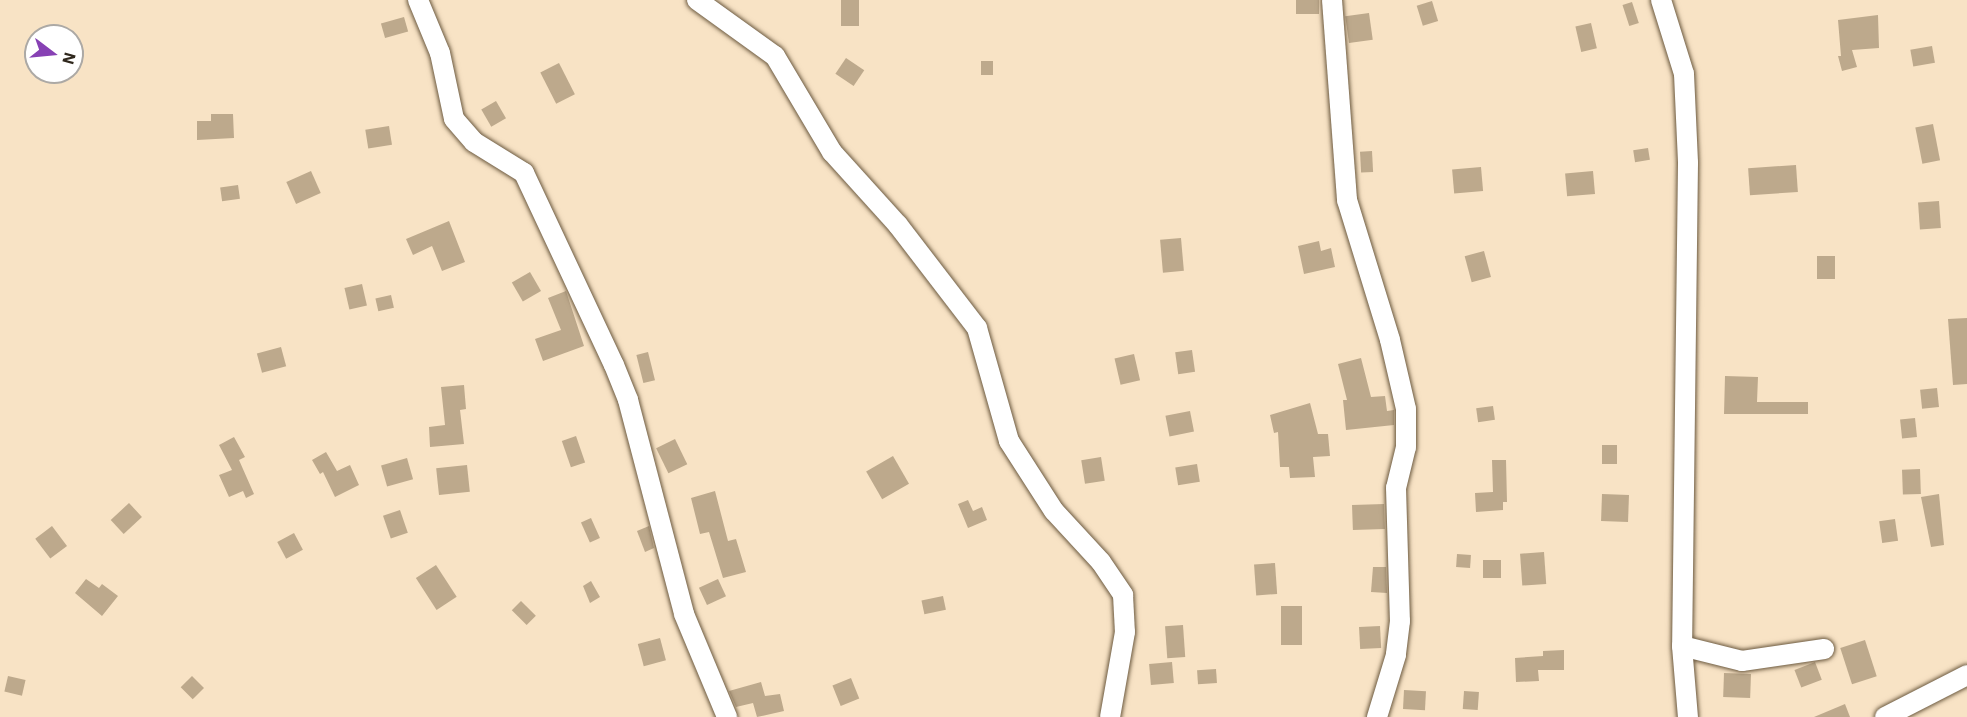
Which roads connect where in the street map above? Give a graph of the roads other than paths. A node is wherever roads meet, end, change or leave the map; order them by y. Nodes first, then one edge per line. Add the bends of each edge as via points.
1 (418, 0) edge
2 (697, 0) edge
3 (1332, 0) edge
4 (1661, 0) edge
5 (1682, 646) junction
6 (1824, 649) dead end
7 (1967, 675) edge
8 (727, 717) edge
9 (1110, 717) edge
10 (1377, 717) edge
11 (1688, 717) edge
12 (1884, 717) edge

1 - 8 street via 440,53 454,119 474,142 524,173 614,364 628,400 684,614
2 - 9 street via 775,56 832,152 898,225 977,327 1009,441 1054,511 1101,562 1123,595 1125,632
3 - 10 street via 1347,200 1398,368 1406,409 1405,457 1396,488 1400,621 1396,655
4 - 5 street via 1684,74 1688,164
5 - 6 street via 1742,661
5 - 11 street
7 - 12 street

